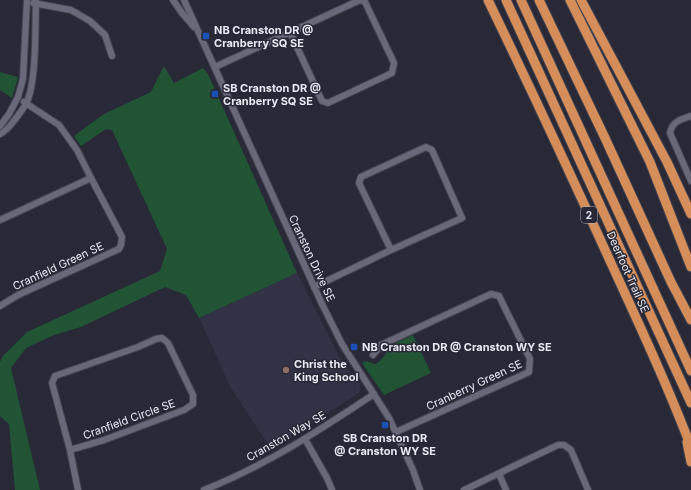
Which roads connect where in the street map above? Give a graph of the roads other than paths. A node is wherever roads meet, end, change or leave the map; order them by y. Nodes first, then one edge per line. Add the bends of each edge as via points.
1 (173, 0) edge
2 (184, 0) edge
3 (360, 0) edge
4 (488, 0) edge
5 (506, 0) edge
6 (521, 0) edge
7 (538, 0) edge
8 (570, 0) edge
9 (581, 0) edge
10 (27, 1) edge
11 (36, 2) edge
12 (197, 29) junction
13 (290, 32) junction
14 (112, 56) dead end
15 (215, 67) junction
16 (18, 97) junction
17 (26, 103) junction
18 (691, 116) edge
19 (0, 126) edge
20 (0, 134) edge
21 (91, 178) junction
22 (691, 181) edge
23 (691, 214) edge
24 (0, 220) edge
25 (391, 250) junction
26 (691, 267) edge
27 (314, 287) junction
28 (0, 306) edge
29 (691, 320) edge
30 (373, 355) dead end
31 (691, 371) edge
32 (374, 394) junction
33 (691, 403) edge
34 (396, 432) junction
35 (686, 433) junction
36 (305, 440) junction
37 (691, 447) edge
38 (70, 450) junction
39 (691, 462) edge
40 (499, 474) junction
41 (78, 490) edge
42 (204, 490) edge
43 (332, 490) edge
44 (420, 490) edge
45 (464, 490) edge
46 (506, 490) edge
47 (588, 490) edge

1 - 12 street, Cranston Drive SE
2 - 12 street, Cranston Drive SE
3 - 13 street
3 - 13 street via 365,2 369,9 394,63 394,69 392,73 328,103 322,101
4 - 35 highway, Deerfoot Trail SE / 2 via 630,304
5 - 33 highway
6 - 31 highway, Deerfoot Trail SE
7 - 29 highway via 662,264
8 - 26 highway via 650,162
9 - 23 highway
10 - 11 street
10 - 16 street via 22,79
11 - 14 street via 70,10 90,21 105,36
11 - 17 street via 31,86
12 - 15 street, Cranston Drive SE
13 - 15 street
15 - 27 street, Cranston Drive SE
16 - 17 street, Cranfield Green SE
16 - 19 street via 10,114
17 - 20 street via 5,132
17 - 21 street, Cranfield Green SE via 59,125 77,150
18 - 22 street via 676,122 670,133
21 - 24 street
21 - 28 street, Cranfield Green SE via 122,237 119,249
25 - 25 street via 358,183 361,177 426,147 432,150 462,218
25 - 27 street
27 - 32 street, Cranston Drive SE via 342,344
30 - 34 street, Cranberry Green SE via 381,345 491,294 499,296 530,359 529,372
32 - 34 street, Cranston Drive SE
32 - 36 street, Cranston Way SE
34 - 44 street, Cranston Drive SE
35 - 37 highway, Deerfoot Trail SE / 2
35 - 39 highway
36 - 42 street, Cranston Way SE
36 - 43 street
38 - 38 street, Cranfield Circle SE via 52,383 55,376 162,338 168,344 193,395 193,404 184,410 111,438
38 - 41 street, Cranfield Circle SE
40 - 45 street
40 - 46 street
40 - 47 street via 552,447 564,445 571,450

